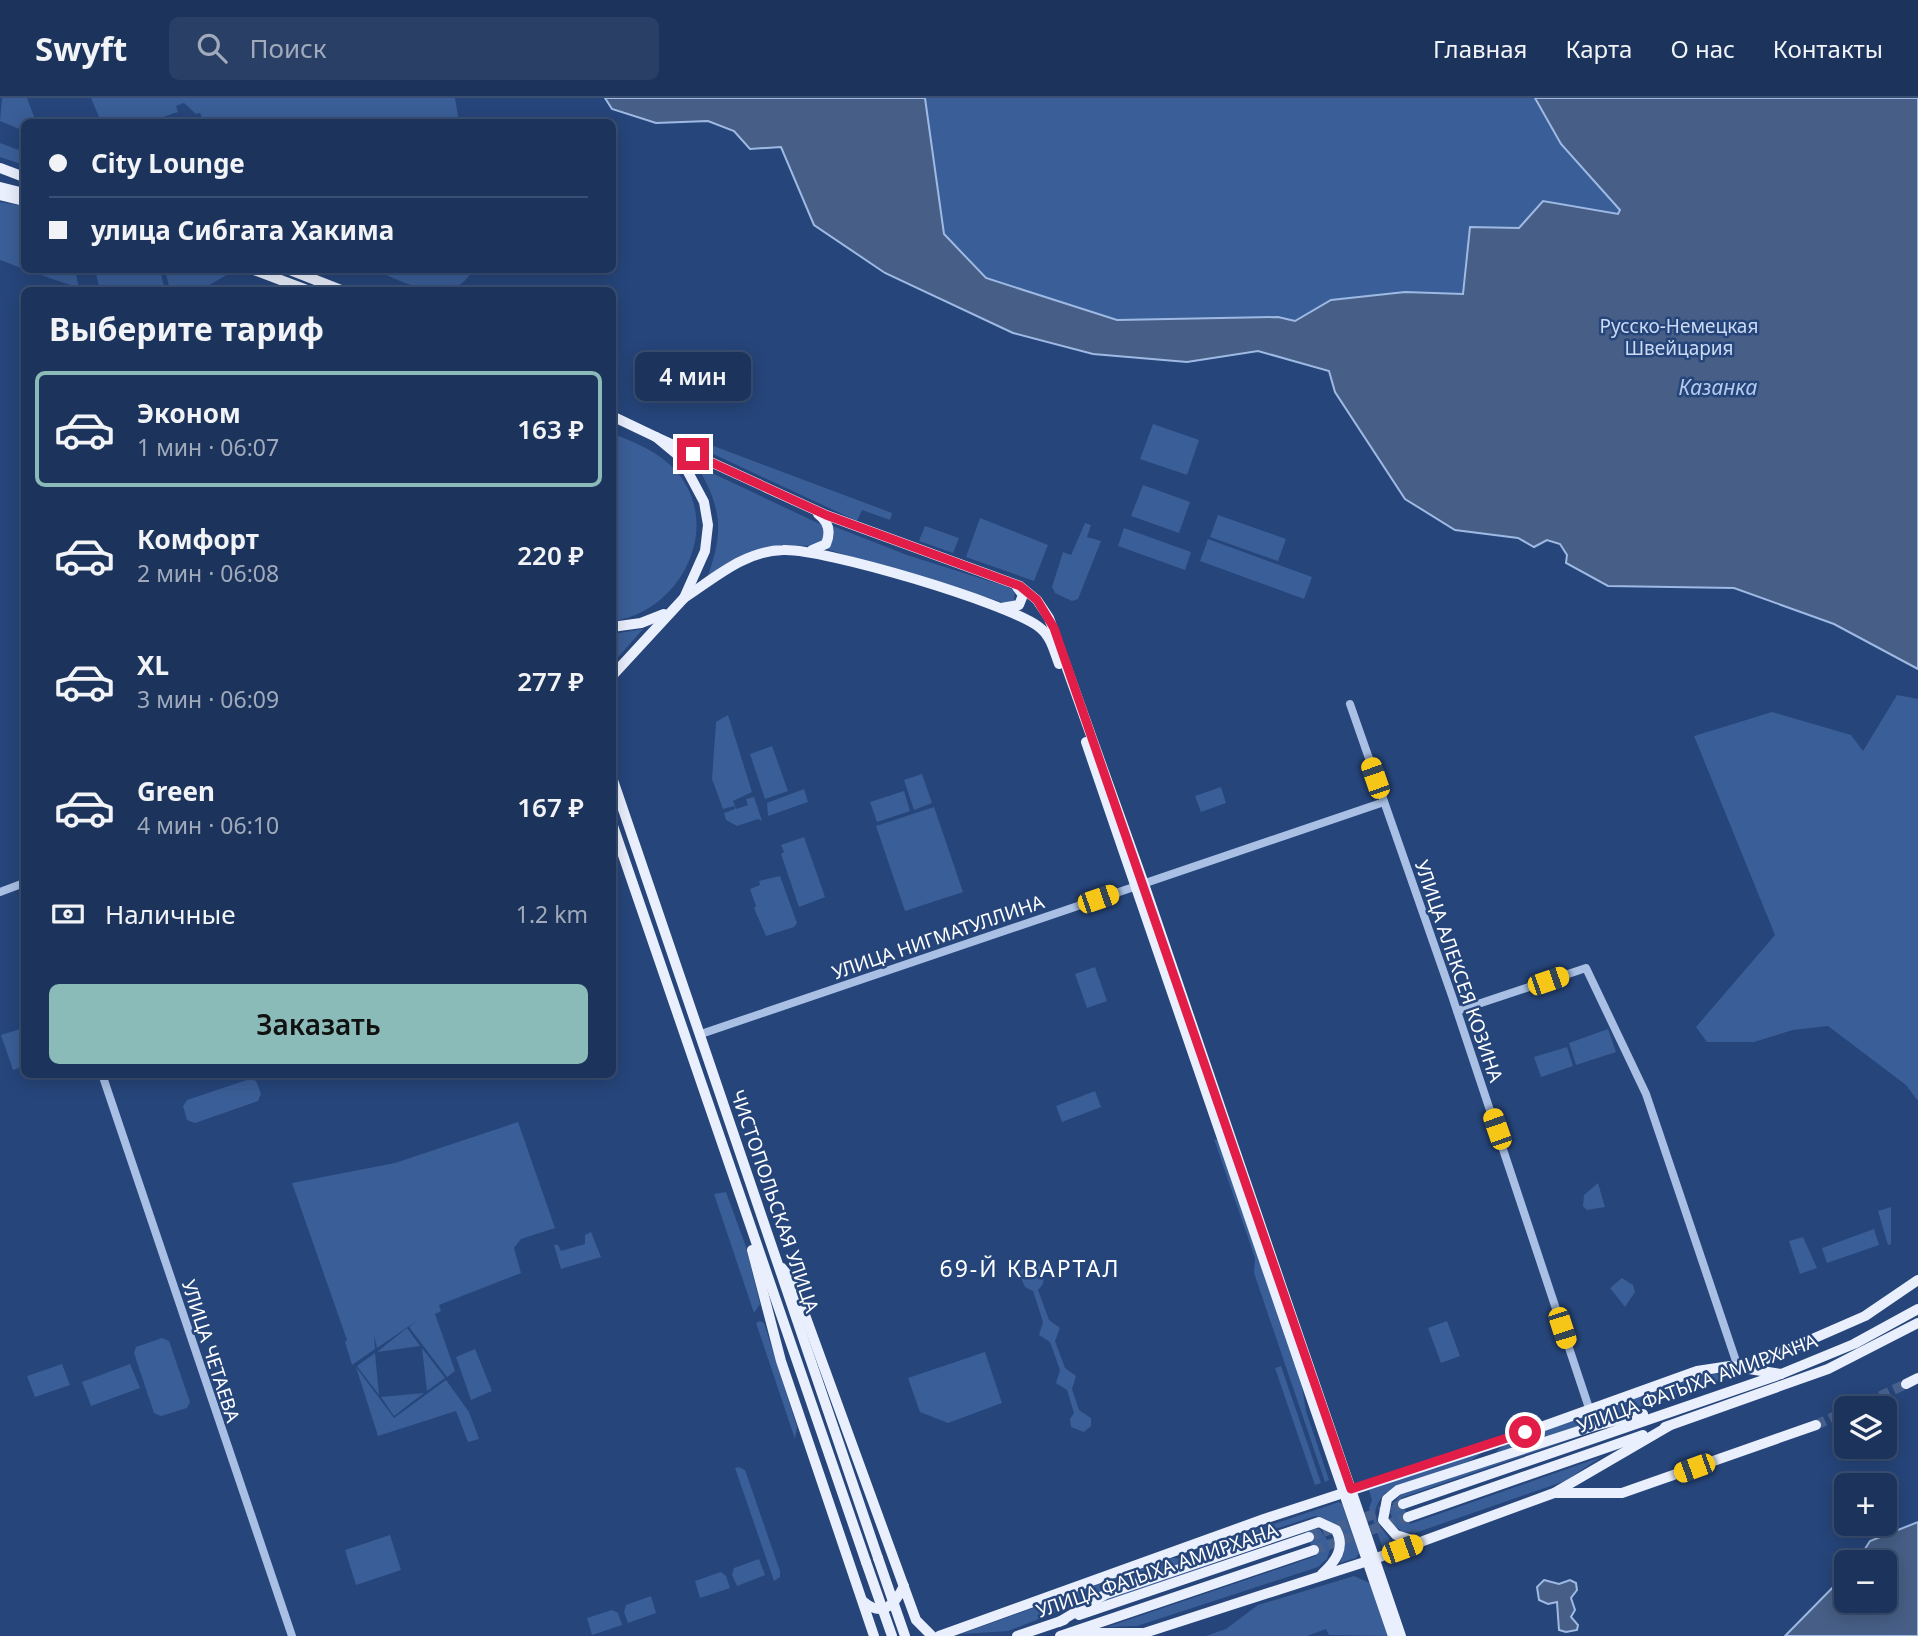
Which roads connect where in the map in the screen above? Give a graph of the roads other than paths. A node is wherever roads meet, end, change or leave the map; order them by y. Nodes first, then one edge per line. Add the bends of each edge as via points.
1 (0, 168) edge
2 (21, 176) edge
3 (0, 187) edge
4 (21, 192) edge
5 (0, 195) edge
6 (21, 200) edge
7 (262, 273) edge
8 (298, 273) edge
9 (299, 287) edge
10 (333, 287) edge
11 (616, 418) edge
12 (616, 424) edge
13 (634, 426) junction
14 (656, 437) junction
15 (808, 506) junction
16 (802, 551) junction
17 (1013, 583) junction
18 (684, 598) junction
19 (996, 608) junction
20 (667, 613) junction
21 (616, 626) edge
22 (616, 671) edge
23 (1350, 704) dead end
24 (616, 789) edge
25 (1384, 802) junction
26 (616, 835) edge
27 (21, 884) edge
28 (1139, 885) junction
29 (0, 892) edge
30 (1457, 1012) junction
31 (701, 1034) junction
32 (103, 1078) edge
33 (746, 1213) junction
34 (778, 1264) junction
35 (1918, 1280) edge
36 (1918, 1309) edge
37 (1918, 1323) edge
38 (1738, 1367) junction
39 (1781, 1374) junction
40 (1918, 1378) edge
41 (1906, 1384) tunnel mouth
42 (1692, 1404) junction
43 (1589, 1408) junction
44 (1816, 1424) tunnel mouth
45 (1669, 1426) junction
46 (1502, 1441) junction
47 (1482, 1464) junction
48 (1347, 1491) junction
49 (1554, 1493) junction
50 (1403, 1504) tunnel mouth
51 (1408, 1517) tunnel mouth
52 (1310, 1537) tunnel mouth
53 (1419, 1542) junction
54 (1180, 1549) junction
55 (1314, 1550) tunnel mouth
56 (1206, 1558) junction
57 (1370, 1560) junction
58 (1320, 1576) junction
59 (904, 1586) junction
60 (864, 1602) junction
61 (1059, 1622) junction
62 (1065, 1634) edge
63 (1138, 1635) edge
64 (292, 1636) edge
65 (874, 1636) edge
66 (892, 1636) edge
67 (905, 1636) edge
68 (932, 1636) edge
69 (939, 1636) edge
70 (1017, 1636) edge
71 (1393, 1636) edge
72 (1401, 1636) edge

1 - 2 main road
3 - 4 main road
5 - 6 main road
7 - 9 main road
8 - 10 main road
11 - 13 main road
12 - 13 main road
13 - 14 main road
14 - 15 main road
14 - 18 main road via 680,457 704,502 708,526 705,551
15 - 16 main road via 830,531 826,544
15 - 17 main road via 907,547
16 - 18 main road via 746,557
16 - 19 main road via 894,574
17 - 19 main road via 1023,595 1021,603
17 - 28 main road via 1037,600 1054,628
18 - 20 main road
19 - 28 main road via 1036,625 1050,640
20 - 21 main road
20 - 22 main road
23 - 25 street, УЛИЦА АЛЕКСЕЯ КОЗИНА
24 - 31 main road, ЧИСТОПОЛЬСКАЯ УЛИЦА
25 - 28 street, УЛИЦА НИГМАТУЛЛИНА
25 - 30 street, УЛИЦА АЛЕКСЕЯ КОЗИНА
26 - 33 main road, ЧИСТОПОЛЬСКАЯ УЛИЦА
27 - 29 street
28 - 31 street, УЛИЦА НИГМАТУЛЛИНА
28 - 48 main road
30 - 38 street via 1586,968 1646,1094
30 - 43 street, УЛИЦА АЛЕКСЕЯ КОЗИНА
31 - 34 main road, ЧИСТОПОЛЬСКАЯ УЛИЦА
32 - 64 street, УЛИЦА ЧЕТАЕВА
33 - 60 main road via 781,1361
33 - 66 main road, ЧИСТОПОЛЬСКАЯ УЛИЦА, bridge
34 - 59 main road via 793,1282
34 - 67 main road, ЧИСТОПОЛЬСКАЯ УЛИЦА, bridge
35 - 38 main road via 1865,1316
36 - 39 main road, УЛИЦА ФАТЫХА АМИРХАНА via 1854,1344
37 - 45 main road, УЛИЦА ФАТЫХА АМИРХАНА via 1828,1368
38 - 39 main road
38 - 43 main road via 1697,1371
39 - 42 main road, УЛИЦА ФАТЫХА АМИРХАНА
40 - 41 main road
42 - 47 main road via 1594,1426
42 - 50 main road, УЛИЦА ФАТЫХА АМИРХАНА
43 - 46 main road
44 - 49 main road via 1622,1493
45 - 49 main road
45 - 51 main road, УЛИЦА ФАТЫХА АМИРХАНА
46 - 47 main road
46 - 48 main road
47 - 53 main road via 1398,1490 1387,1499 1383,1516 1389,1530
48 - 54 main road
48 - 57 main road
49 - 53 main road
52 - 61 main road, УЛИЦА ФАТЫХА АМИРХАНА
53 - 57 main road
54 - 56 main road
54 - 69 main road
55 - 62 main road, УЛИЦА ФАТЫХА АМИРХАНА
56 - 58 main road via 1325,1522 1339,1535 1340,1550
56 - 61 main road via 1106,1594
57 - 58 main road
57 - 71 main road
57 - 72 main road
58 - 63 main road
59 - 60 main road via 896,1602 886,1608 875,1609
59 - 68 main road via 918,1625
60 - 65 main road
61 - 70 main road, УЛИЦА ФАТЫХА АМИРХАНА
62 - 63 main road

